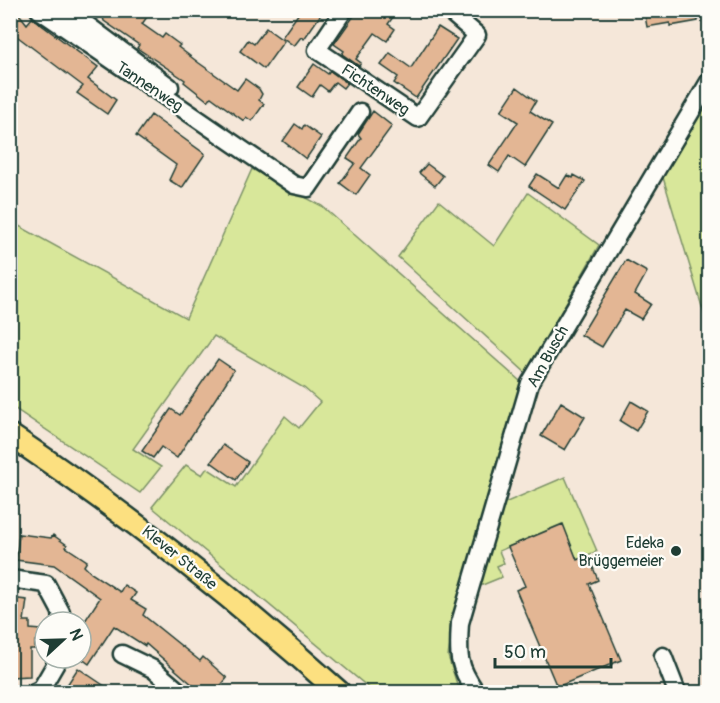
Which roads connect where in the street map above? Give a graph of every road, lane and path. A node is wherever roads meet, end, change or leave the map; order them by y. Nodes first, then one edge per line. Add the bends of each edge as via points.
1 (39, 10) edge
2 (67, 10) edge
3 (344, 10) edge
4 (448, 10) edge
5 (710, 80) edge
6 (360, 112) dead end
7 (208, 115) dead end
8 (10, 435) edge
9 (10, 579) edge
10 (60, 610) edge
11 (122, 654) dead end
12 (663, 656) dead end
13 (52, 670) edge
14 (35, 693) edge
15 (180, 693) edge
16 (339, 693) edge
17 (476, 693) edge
18 (677, 693) edge

1 - 6 street, Tannenweg via 294,185 308,188
2 - 7 street, Tannenweg
3 - 4 street, Fichtenweg via 317,50 418,118 477,35
5 - 17 street, Am Busch via 530,383 460,623 462,672
8 - 16 main road, Klever Straße via 208,579
9 - 10 street via 46,584
11 - 15 street via 153,669
12 - 18 street
13 - 14 street

